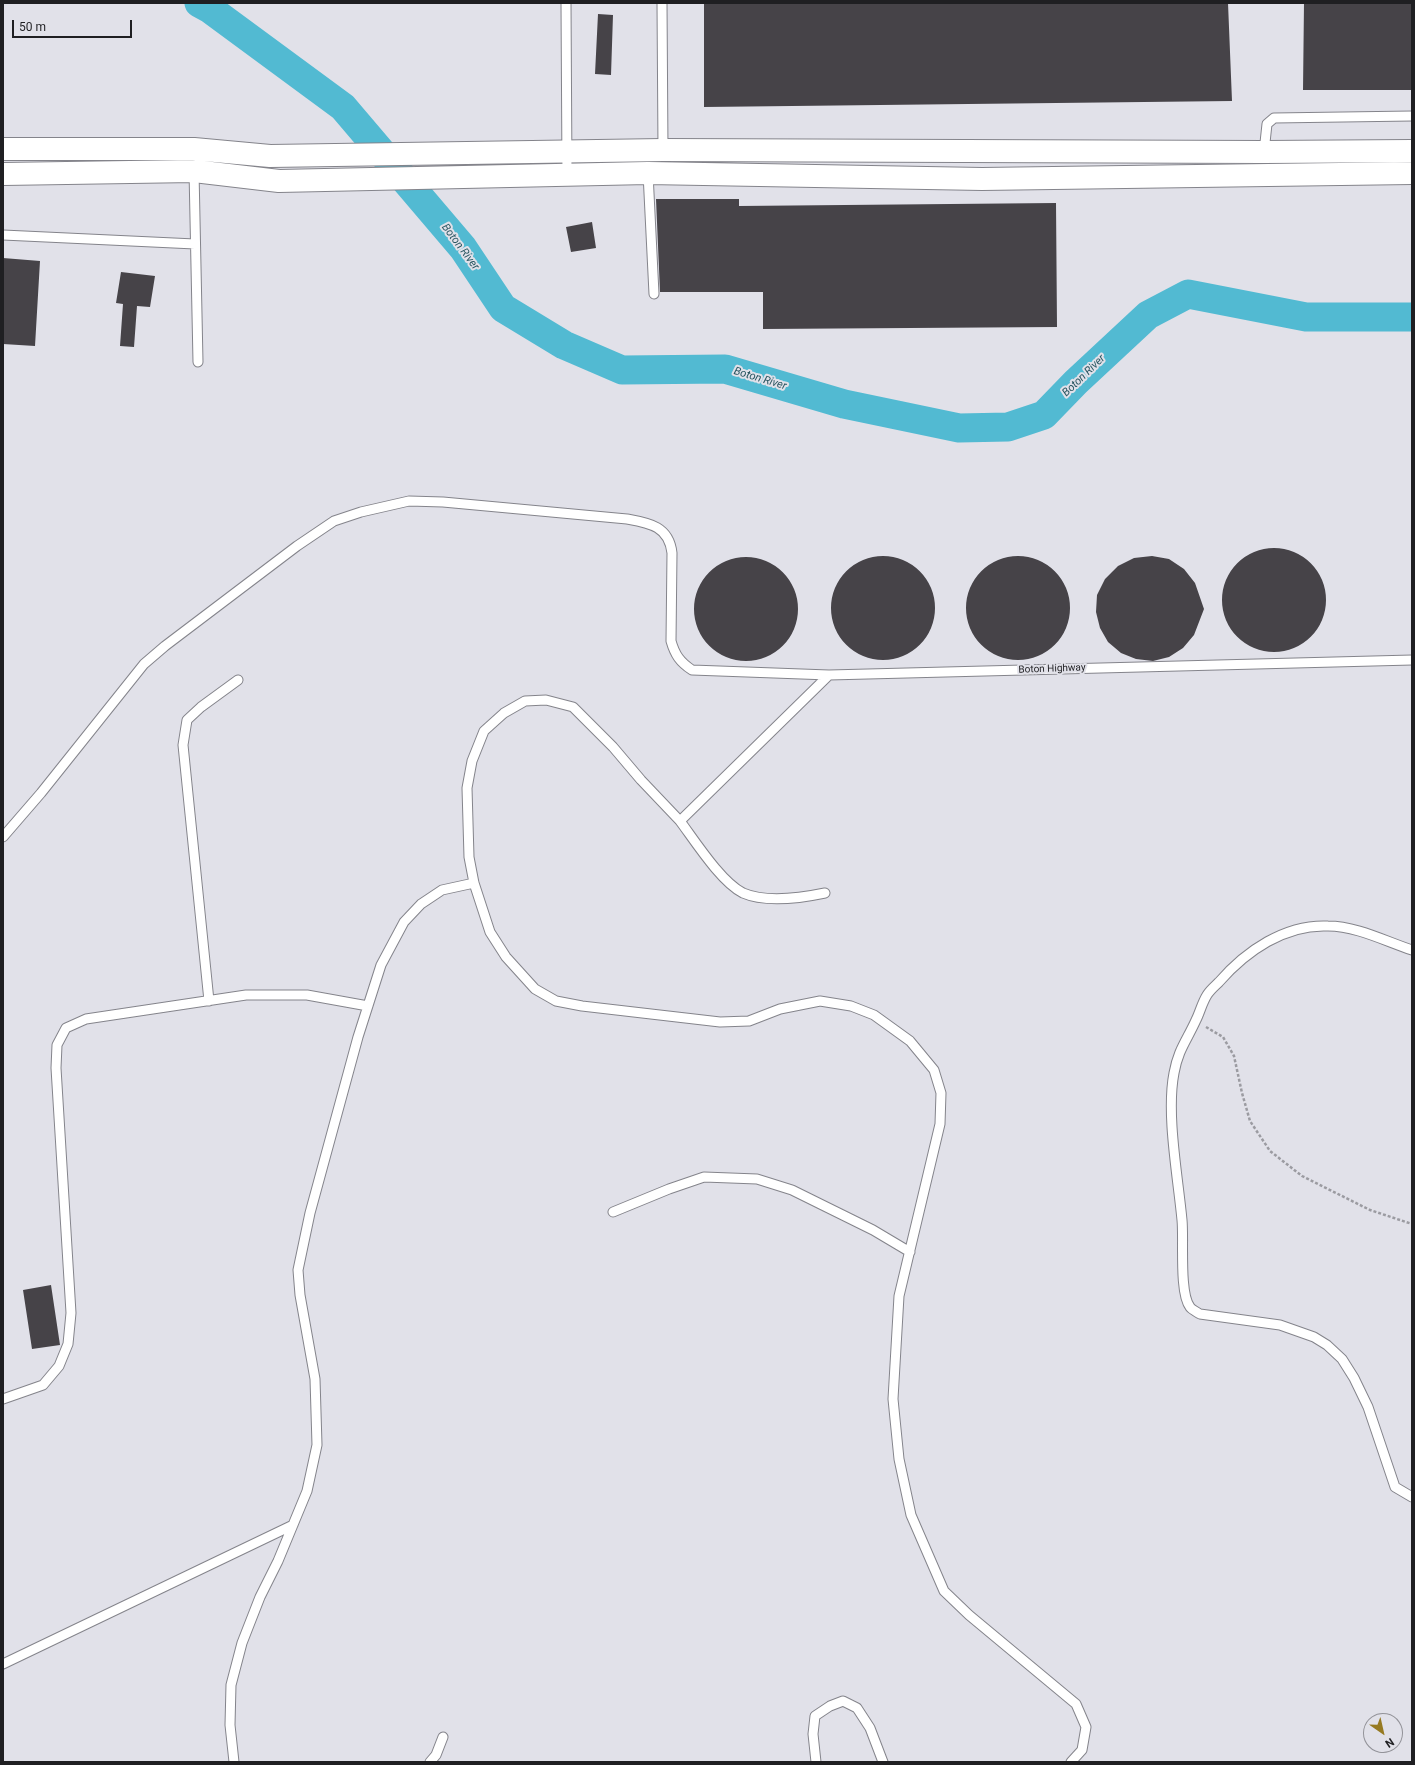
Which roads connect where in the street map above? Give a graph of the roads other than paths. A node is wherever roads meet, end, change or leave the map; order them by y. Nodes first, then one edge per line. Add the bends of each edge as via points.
1 (566, 3) edge
2 (662, 3) edge
3 (1412, 116) edge
4 (3, 149) edge
5 (663, 150) junction
6 (568, 151) junction
7 (1412, 151) edge
8 (1264, 152) junction
9 (194, 160) junction
10 (648, 173) junction
11 (3, 174) edge
12 (567, 174) junction
13 (1412, 174) edge
14 (3, 234) edge
15 (195, 244) junction
16 (654, 294) dead end
17 (198, 362) dead end
18 (1412, 660) edge
19 (829, 675) junction
20 (238, 680) dead end
21 (680, 821) junction
22 (3, 837) edge
23 (474, 883) junction
24 (825, 893) dead end
25 (1412, 950) edge
26 (209, 1001) junction
27 (368, 1006) junction
28 (613, 1212) dead end
29 (910, 1252) junction
30 (3, 1399) edge
31 (1412, 1497) edge
32 (293, 1525) junction
33 (3, 1664) edge
34 (443, 1737) dead end
35 (234, 1762) edge
36 (430, 1762) edge
37 (816, 1762) edge
38 (883, 1762) edge
39 (1071, 1762) edge

1 - 6 lane
2 - 5 lane
3 - 8 lane via 1274,118 1267,124
4 - 9 street
5 - 6 street
5 - 8 street
6 - 9 street via 270,156
6 - 12 lane
7 - 8 street
9 - 11 street
9 - 12 street via 279,181
9 - 15 lane
10 - 12 street
10 - 13 street via 982,179
10 - 16 lane
14 - 15 lane
15 - 17 lane
18 - 19 lane, Boton Highway
19 - 21 lane
19 - 22 lane, Boton Highway via 692,670 683,664 675,654 671,641 671,541 662,530 648,523 600,516 409,501 334,521 297,546 144,664
20 - 26 lane via 187,720 183,745
21 - 23 lane via 573,707 546,700 525,701 504,713 484,731 472,761 467,788 469,857
21 - 24 lane via 722,876 743,892 767,898 795,899
23 - 27 lane via 442,890 421,904 404,922 381,965
23 - 29 lane via 490,932 506,957 535,989 556,1001 720,1022 749,1021 780,1009 820,1001 851,1006 874,1015 910,1041 934,1070 941,1093 940,1124
25 - 31 lane via 1343,926 1326,925 1302,928 1279,936 1251,951 1229,970 1207,995 1196,1021 1180,1048 1174,1073 1172,1102 1183,1224 1185,1293 1190,1307 1200,1314 1280,1325 1327,1345 1342,1359 1368,1407 1395,1487
26 - 27 lane via 246,995 307,995
26 - 30 lane via 86,1019 66,1028 57,1045 56,1068 71,1314 68,1344 59,1366 43,1385
27 - 32 lane via 310,1213 298,1270 300,1295 316,1379 317,1446 307,1491
28 - 29 lane via 704,1177 757,1179 792,1190 873,1230
29 - 39 lane via 899,1296 892,1399 899,1459 911,1515 944,1591 1076,1704 1086,1727 1082,1750
32 - 33 lane
32 - 35 lane via 242,1643 231,1685 230,1725
34 - 36 lane via 436,1755
37 - 38 lane via 813,1734 815,1716 843,1701 857,1708 870,1728

